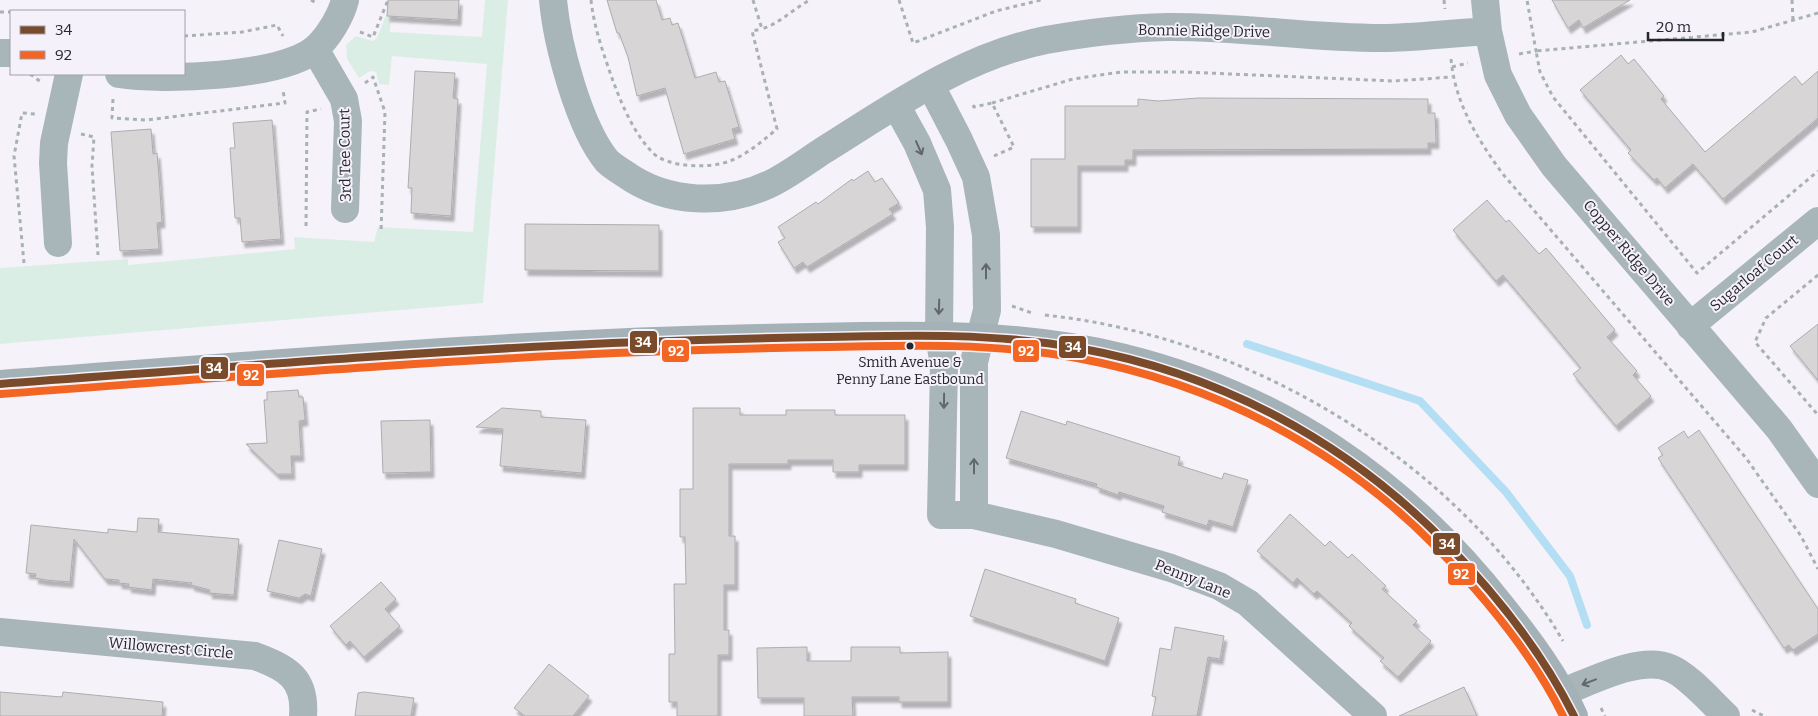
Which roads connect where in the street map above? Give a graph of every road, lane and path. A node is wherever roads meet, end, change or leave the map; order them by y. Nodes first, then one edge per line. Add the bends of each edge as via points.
1 (311, 0) edge
2 (554, 0) edge
3 (591, 0) edge
4 (754, 0) edge
5 (810, 0) edge
6 (899, 0) edge
7 (1041, 0) edge
8 (1444, 0) edge
9 (1485, 0) edge
10 (1792, 0) edge
11 (335, 4) edge
12 (1818, 14) edge
13 (1792, 20) junction
14 (762, 29) junction
15 (1488, 31) junction
16 (1449, 34) junction
17 (185, 36) edge
18 (287, 43) dead end
19 (315, 49) junction
20 (69, 75) edge
21 (1452, 77) junction
22 (117, 82) edge
23 (282, 83) dead end
24 (930, 86) junction
25 (321, 100) dead end
26 (992, 104) dead end
27 (896, 105) junction
28 (79, 134) dead end
29 (1818, 171) edge
30 (345, 209) dead end
31 (1818, 220) edge
32 (306, 226) dead end
33 (58, 243) dead end
34 (98, 255) dead end
35 (1818, 275) edge
36 (1690, 326) junction
37 (938, 335) junction
38 (980, 336) junction
39 (0, 384) edge
40 (1818, 415) edge
41 (1818, 484) edge
42 (974, 515) junction
43 (1818, 569) edge
44 (0, 632) edge
45 (1563, 692) junction
46 (303, 716) edge
47 (1373, 716) edge
48 (1574, 716) edge
49 (1726, 716) edge

1 - 11 path
2 - 27 street, Bonnie Ridge Drive via 556,26 567,73 592,137 608,163 633,181 666,195 702,199 739,195 772,183
3 - 14 path via 602,49 635,129 652,153 677,166 728,162 748,153 777,129 752,31
4 - 14 path
5 - 14 path via 776,24
6 - 7 path via 913,43 996,11
8 - 16 path
9 - 15 street, Copper Ridge Drive
10 - 13 path
11 - 19 street via 328,32
12 - 13 path
13 - 29 path via 1752,32 1536,51 1540,72 1553,97 1697,273
15 - 16 street, Bonnie Ridge Drive
15 - 36 street, Copper Ridge Drive via 1498,75 1518,115 1554,166
16 - 21 path
16 - 24 street, Bonnie Ridge Drive via 1388,38 1168,27 1103,31 1042,41 1001,53
17 - 18 path via 242,32 277,25
19 - 22 street via 286,63 212,76 137,77
19 - 30 street, 3rd Tee Court via 344,99 348,121
20 - 33 street via 54,143
21 - 26 path via 1394,81 1121,72 1073,79
21 - 43 path via 1462,108 1477,138 1502,173 1746,458 1801,536
22 - 23 path via 112,118 146,120 286,103
24 - 27 street, Bonnie Ridge Drive
38 -> 24 street via 986,310 986,235 982,206 976,177 960,140
25 - 32 path via 323,108 307,112
27 -> 37 street via 937,190 940,227
28 - 34 path via 94,137 92,166
31 - 36 street, Sugarloaf Court
35 - 40 path via 1766,318 1754,342
36 - 41 street, Copper Ridge Drive via 1779,429
37 - 38 main road
37 - 39 main road via 509,347
37 -> 42 street, Penny Lane via 944,366 941,515
42 -> 38 street via 974,362
38 - 45 main road via 1060,345 1121,357 1196,379 1262,406 1335,448 1408,504 1468,563 1517,625
42 - 47 street, Penny Lane via 1056,534 1171,568 1219,586 1248,603
44 - 46 street, Willowcrest Circle via 255,656 292,674 302,690
45 - 48 main road
49 -> 45 street via 1672,668 1654,663

